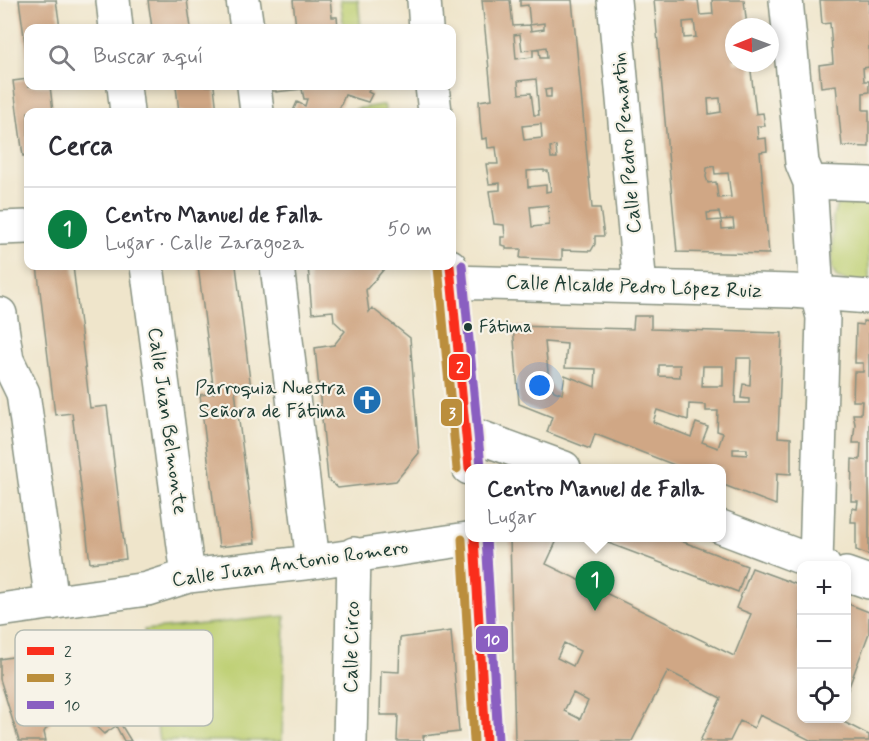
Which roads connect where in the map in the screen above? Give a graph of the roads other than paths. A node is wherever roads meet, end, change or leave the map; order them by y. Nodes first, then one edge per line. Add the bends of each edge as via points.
1 (113, 0) edge
2 (243, 0) edge
3 (424, 0) edge
4 (614, 0) edge
5 (786, 0) edge
6 (116, 24) edge
7 (246, 24) edge
8 (426, 24) edge
9 (124, 90) edge
10 (254, 90) edge
11 (432, 90) edge
12 (127, 108) edge
13 (257, 108) edge
14 (435, 108) edge
15 (810, 182) junction
16 (869, 184) edge
17 (24, 227) edge
18 (0, 228) edge
19 (148, 270) edge
20 (277, 270) edge
21 (450, 274) edge
22 (640, 287) junction
23 (817, 294) junction
24 (869, 297) edge
25 (0, 314) edge
26 (466, 432) junction
27 (469, 464) edge
28 (553, 464) edge
29 (726, 529) edge
30 (465, 539) edge
31 (474, 542) edge
32 (354, 554) junction
33 (812, 561) edge
34 (820, 561) edge
35 (313, 562) junction
36 (188, 576) junction
37 (851, 576) edge
38 (869, 582) edge
39 (52, 603) junction
40 (0, 610) edge
41 (351, 741) edge
42 (486, 741) edge

1 - 6 street
2 - 7 street
3 - 8 street
4 - 22 street, Calle Pedro Pemartin
5 - 15 street via 802,163
9 - 12 street
10 - 13 street
11 - 14 street
15 - 16 street
15 - 23 street
17 - 18 street
19 - 36 street, Calle Juan Belmonte
20 - 35 street
21 - 22 street, Calle Alcalde Pedro López Ruiz
21 - 26 street
22 - 23 street, Calle Alcalde Pedro López Ruiz
23 - 24 street, Calle Alcalde Pedro López Ruiz
23 - 34 street via 823,317
25 - 39 street via 7,360 23,393
26 - 27 street
26 - 28 street
29 - 33 street
30 - 32 street, Calle Juan Antonio Romero
31 - 42 street
32 - 35 street, Calle Juan Antonio Romero
32 - 41 street, Calle Circo
35 - 36 street, Calle Juan Antonio Romero
36 - 39 street, Calle Juan Antonio Romero via 147,589
37 - 38 street
39 - 40 street, Calle Juan Antonio Romero

